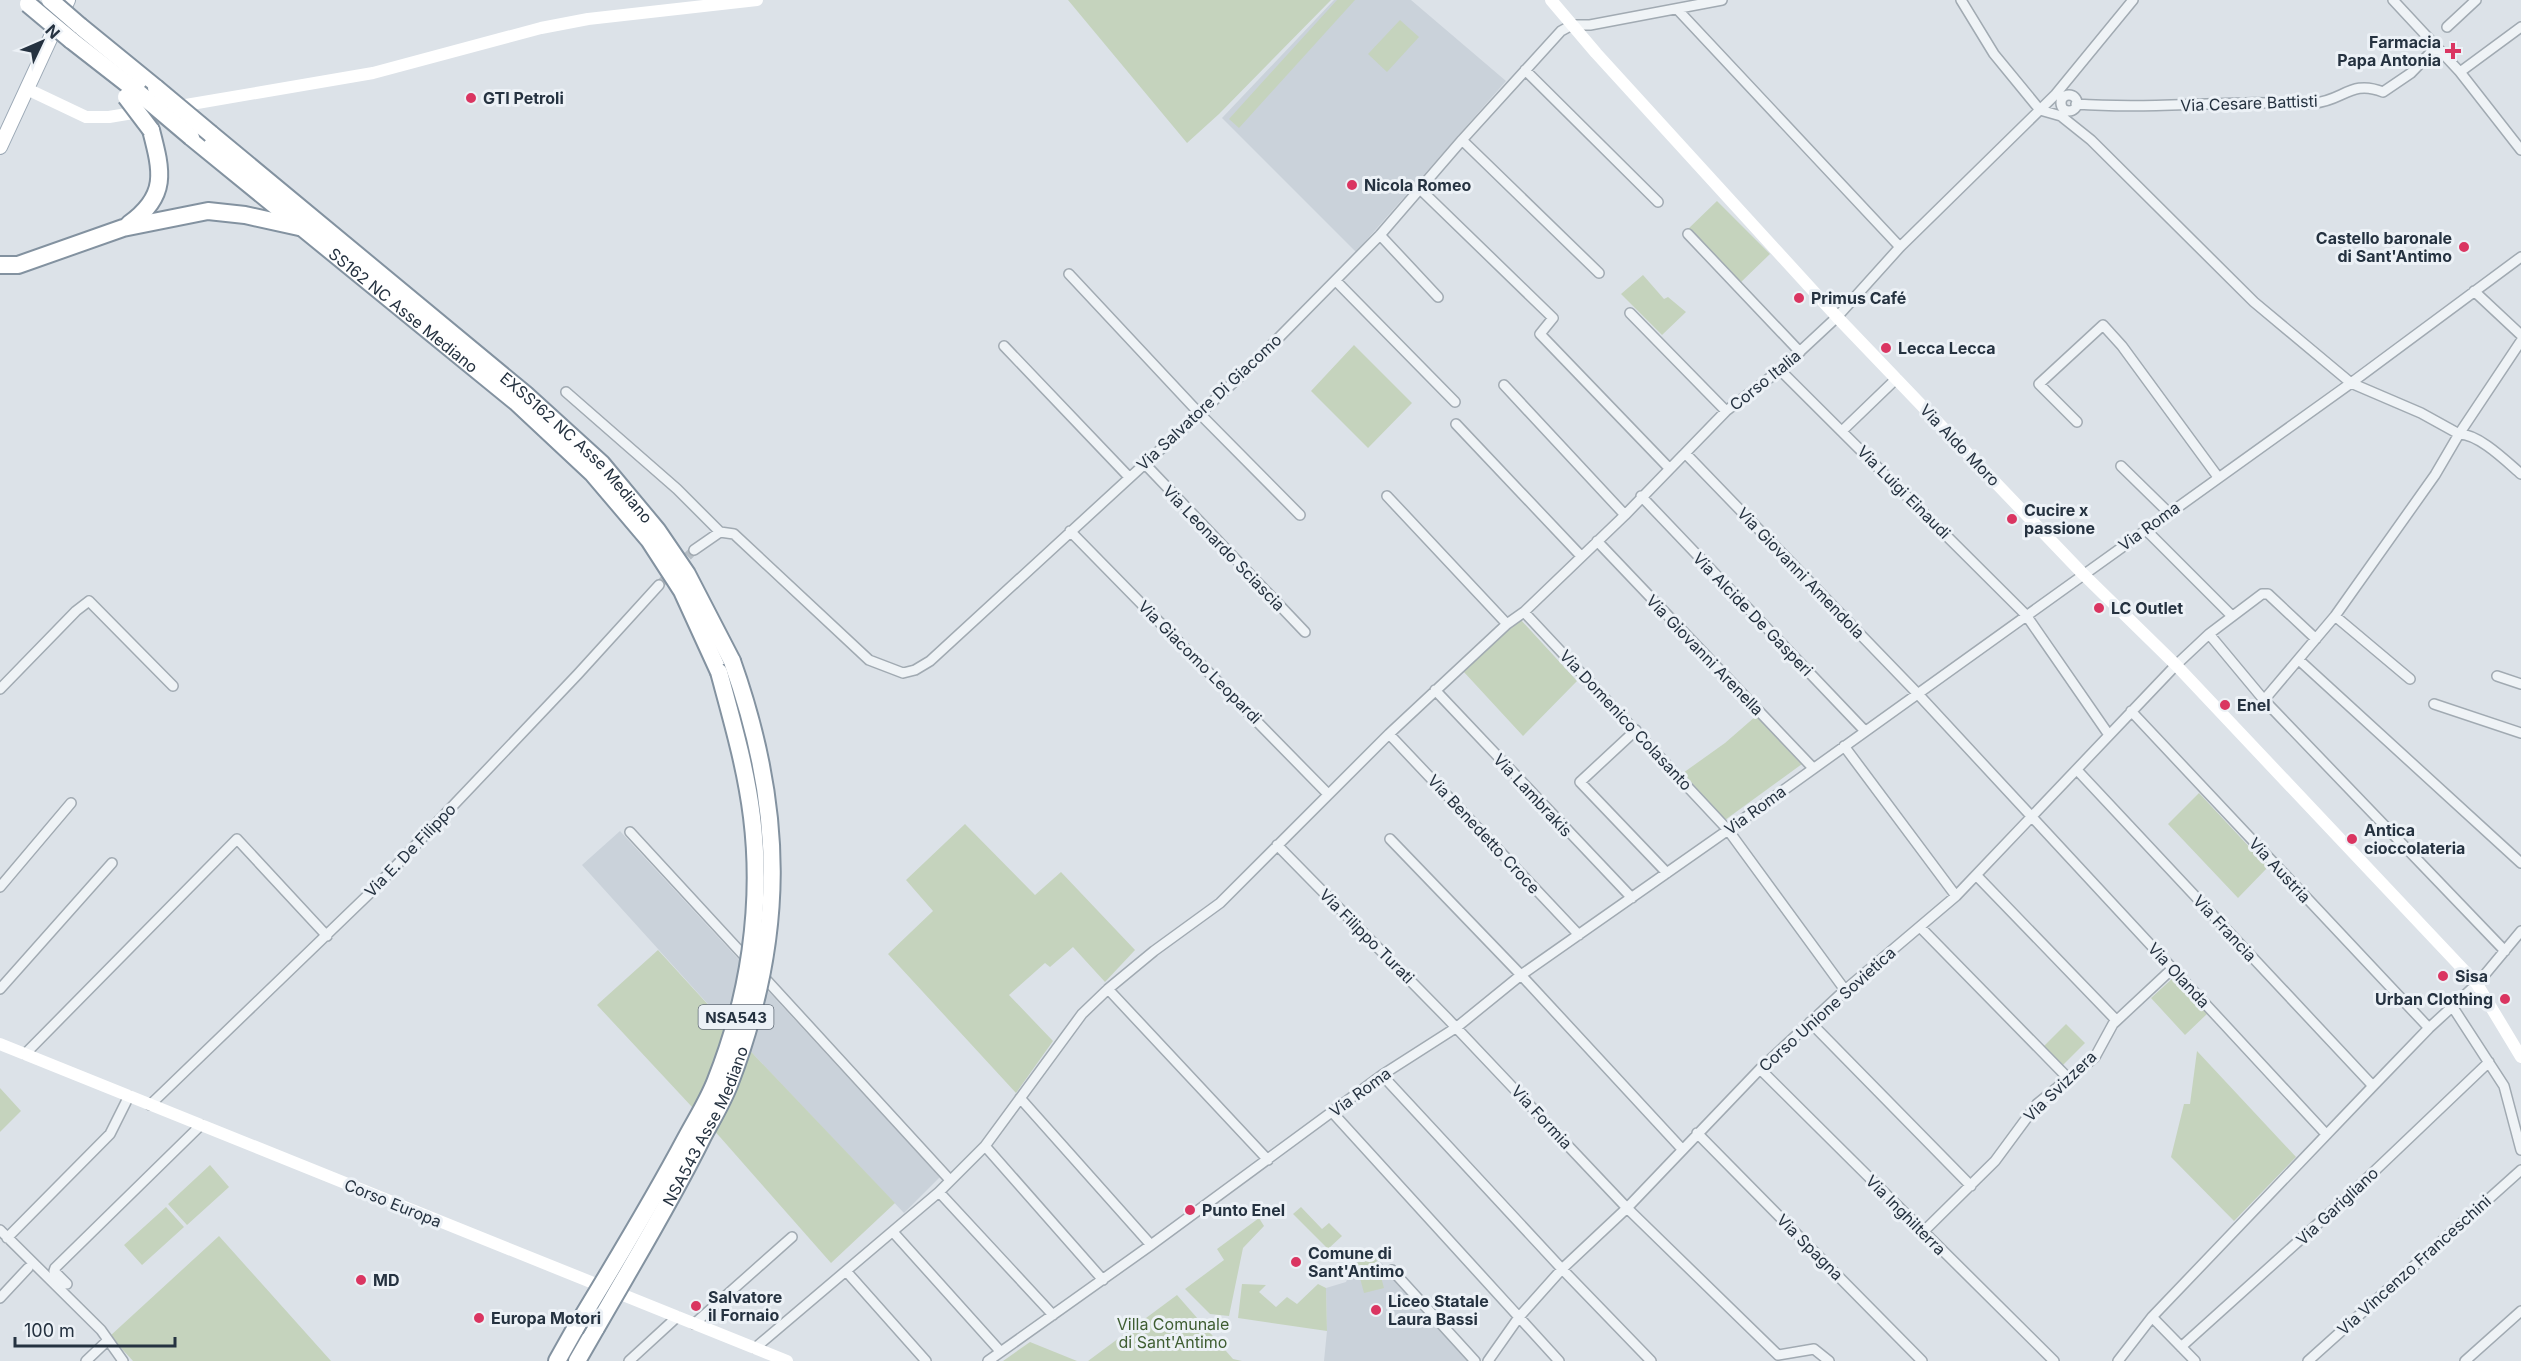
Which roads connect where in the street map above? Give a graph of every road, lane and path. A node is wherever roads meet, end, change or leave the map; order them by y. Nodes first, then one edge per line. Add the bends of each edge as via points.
1 (50, 0) edge
2 (69, 0) edge
3 (757, 0) edge
4 (1551, 0) edge
5 (1722, 0) edge
6 (1961, 0) edge
7 (2133, 0) edge
8 (2393, 0) edge
9 (2409, 0) edge
10 (2476, 0) edge
11 (25, 2) edge
12 (2401, 8) junction
13 (1677, 9) junction
14 (1572, 25) junction
15 (2447, 27) dead end
16 (2521, 27) edge
17 (76, 33) junction
18 (2437, 46) junction
19 (1525, 70) junction
20 (2460, 72) junction
21 (27, 89) junction
22 (133, 95) junction
23 (2059, 97) junction
24 (2073, 107) junction
25 (2040, 110) junction
26 (2074, 125) junction
27 (211, 134) joint
28 (1462, 140) junction
29 (0, 147) edge
30 (2521, 150) edge
31 (1420, 189) junction
32 (1658, 202) dead end
33 (123, 228) junction
34 (303, 228) junction
35 (1688, 234) dead end
36 (1380, 235) junction
37 (1900, 247) junction
38 (2521, 257) edge
39 (1, 264) edge
40 (1599, 273) dead end
41 (1069, 274) dead end
42 (1336, 281) junction
43 (2474, 291) junction
44 (1438, 297) dead end
45 (1630, 313) dead end
46 (1837, 317) junction
47 (2521, 335) edge
48 (2521, 341) edge
49 (1004, 346) dead end
50 (1800, 352) junction
51 (1780, 370) junction
52 (1896, 379) junction
53 (2350, 383) junction
54 (1504, 385) dead end
55 (566, 392) dead end
56 (1455, 402) dead end
57 (1726, 411) junction
58 (1199, 413) junction
59 (2078, 422) dead end
60 (1456, 424) dead end
61 (1842, 431) junction
62 (2459, 434) junction
63 (1685, 453) junction
64 (1144, 463) junction
65 (2121, 466) dead end
66 (1669, 468) junction
67 (2521, 474) edge
68 (1129, 477) junction
69 (2218, 477) junction
70 (1387, 496) dead end
71 (1641, 496) junction
72 (2168, 512) junction
73 (1300, 515) dead end
74 (1625, 515) junction
75 (2145, 529) junction
76 (1070, 531) junction
77 (720, 532) junction
78 (1597, 541) junction
79 (694, 550) tunnel mouth
80 (1581, 556) junction
81 (2083, 574) junction
82 (659, 585) tunnel mouth
83 (1524, 612) junction
84 (2026, 615) junction
85 (2335, 615) junction
86 (2232, 616) junction
87 (1507, 624) junction
88 (1305, 633) dead end
89 (2209, 634) junction
90 (2316, 639) junction
91 (2299, 660) junction
92 (732, 661) joint
93 (2176, 665) junction
94 (719, 672) joint
95 (2497, 676) dead end
96 (2410, 679) dead end
97 (2521, 684) edge
98 (173, 686) dead end
99 (0, 690) edge
100 (1435, 690) junction
101 (1917, 693) junction
102 (2264, 700) junction
103 (2434, 704) dead end
104 (2131, 711) junction
105 (1636, 730) junction
106 (1865, 730) junction
107 (2521, 733) edge
108 (1389, 734) junction
109 (2109, 735) junction
110 (1844, 746) junction
111 (1813, 768) junction
112 (2077, 770) junction
113 (1328, 794) junction
114 (70, 803) dead end
115 (2031, 817) junction
116 (1728, 830) junction
117 (630, 832) dead end
118 (1390, 839) dead end
119 (1277, 845) junction
120 (2521, 862) edge
121 (112, 863) dead end
122 (1667, 873) junction
123 (1977, 876) junction
124 (0, 887) edge
125 (1956, 896) junction
126 (1632, 898) junction
127 (1920, 927) junction
128 (2521, 931) edge
129 (1579, 935) junction
130 (327, 936) junction
131 (2505, 951) junction
132 (2173, 968) junction
133 (1521, 975) junction
134 (2477, 984) junction
135 (0, 989) edge
136 (1108, 989) junction
137 (1845, 990) junction
138 (2452, 1006) junction
139 (2116, 1020) junction
140 (1810, 1022) junction
141 (1456, 1027) junction
142 (2429, 1028) junction
143 (0, 1044) edge
144 (25, 1054) junction
145 (2521, 1057) edge
146 (2489, 1062) junction
147 (1760, 1070) junction
148 (1382, 1075) junction
149 (2067, 1077) junction
150 (2373, 1086) junction
151 (129, 1096) junction
152 (1020, 1098) junction
153 (150, 1105) junction
154 (1332, 1112) junction
155 (201, 1125) junction
156 (1697, 1133) junction
157 (2326, 1134) junction
158 (985, 1146) junction
159 (1682, 1149) junction
160 (2521, 1150) edge
161 (1268, 1160) junction
162 (2521, 1170) edge
163 (950, 1180) junction
164 (1971, 1186) junction
165 (939, 1192) junction
166 (1628, 1208) junction
167 (0, 1230) edge
168 (893, 1232) junction
169 (1923, 1232) junction
170 (792, 1237) dead end
171 (8, 1238) junction
172 (1151, 1245) junction
173 (28, 1268) dead end
174 (1562, 1269) junction
175 (1392, 1270) dead end
176 (846, 1271) junction
177 (1103, 1280) junction
178 (67, 1284) dead end
179 (0, 1298) edge
180 (2521, 1311) edge
181 (1053, 1315) junction
182 (677, 1317) junction
183 (1519, 1317) junction
184 (2152, 1317) junction
185 (694, 1324) junction
186 (596, 1328) junction
187 (107, 1341) junction
188 (2181, 1347) junction
189 (755, 1348) junction
190 (1000, 1351) junction
191 (764, 1357) edge
192 (1778, 1358) edge
193 (86, 1361) edge
194 (123, 1361) edge
195 (557, 1361) edge
196 (577, 1361) edge
197 (583, 1361) edge
198 (629, 1361) edge
199 (787, 1361) edge
200 (926, 1361) edge
201 (988, 1361) edge
202 (1475, 1361) edge
203 (1488, 1361) edge
204 (1559, 1361) edge
205 (1651, 1361) edge
206 (1829, 1361) edge
207 (1922, 1361) edge
208 (2054, 1361) edge
209 (2118, 1361) edge
210 (2195, 1361) edge
211 (2308, 1361) edge
212 (2464, 1361) edge

1 - 17 highway, SS162 NC Asse Mediano, bridge
2 - 21 main road
3 - 21 street via 588,19 373,73 109,117 87,117
4 - 14 street, Via Aldo Moro
5 - 13 street
6 - 25 street via 1994,54
7 - 23 street, Corso Italia
8 - 12 street
9 - 12 street
10 - 15 street
11 - 17 highway, SS162 NC Asse Mediano, bridge
12 - 18 street
13 - 14 street
13 - 37 street
14 - 19 street, Via Salvatore Di Giacomo via 1561,31
14 - 46 street, Via Aldo Moro
16 - 20 street
17 - 22 highway, SS162 NC Asse Mediano via 92,57
17 - 27 highway, SS162 NC Asse Mediano, bridge via 156,88
18 - 20 street
18 - 24 street, Via Cesare Battisti via 2411,73 2383,92 2368,86 2315,103
19 - 28 street, Via Salvatore Di Giacomo
19 - 32 street
20 - 30 street
21 - 29 main road
22 - 33 highway, bridge via 150,130 160,178 158,190 145,212
22 - 34 highway, SS162 NC Asse Mediano, bridge via 191,136
23 - 24 street via 2071,96 2075,99
23 - 25 street, Corso Italia
24 - 26 street
25 - 26 street
25 - 37 street, Corso Italia
26 - 53 street via 2254,302
27 - 92 highway, EXSS162 NC Asse Mediano via 525,393 602,464 657,530 687,574
28 - 31 street, Via Salvatore Di Giacomo
28 - 40 street
31 - 36 street, Via Salvatore Di Giacomo
31 - 66 street via 1553,318 1540,334
33 - 34 highway via 208,211
33 - 39 highway via 18,266
34 - 94 highway, SS162 NC Asse Mediano via 516,402 593,474 649,540 682,591
35 - 50 street
36 - 42 street, Via Salvatore Di Giacomo
36 - 44 street
37 - 46 street, Corso Italia
38 - 43 street, Via Roma
41 - 58 street
42 - 56 street
42 - 58 street, Via Salvatore Di Giacomo
43 - 47 street
43 - 53 street, Via Roma
45 - 57 street
46 - 50 street, Corso Italia
46 - 52 street, Via Aldo Moro
48 - 62 street
49 - 68 street
50 - 51 street, Corso Italia
51 - 57 street, Corso Italia
51 - 61 street, Via Luigi Einaudi
52 - 61 street
52 - 81 street, Via Aldo Moro
53 - 62 street
53 - 69 street, Via Roma
54 - 74 street
55 - 77 street, Via Salvatore Di Giacomo
57 - 63 street, Corso Italia
58 - 64 street, Via Salvatore Di Giacomo
58 - 73 street
59 - 69 street via 2039,384 2103,325
60 - 80 street
61 - 84 street, Via Luigi Einaudi
62 - 67 street via 2488,447
62 - 85 street via 2435,475
63 - 66 street, Corso Italia
63 - 101 street, Via Giovanni Amendola
64 - 68 street, Via Salvatore Di Giacomo
64 - 88 street, Via Leonardo Sciascia
65 - 72 street
66 - 71 street, Corso Italia
68 - 76 street, Via Salvatore Di Giacomo
69 - 72 street, Via Roma
70 - 87 street
71 - 74 street, Corso Italia
71 - 106 street, Via Alcide De Gasperi
72 - 75 street, Via Roma
74 - 78 street, Corso Italia
75 - 81 street, Via Roma
75 - 86 street
76 - 77 street, Via Salvatore Di Giacomo via 930,661 903,673 869,660 734,534
76 - 113 street, Via Giacomo Leopardi
77 - 79 street
78 - 80 street, Corso Italia
78 - 111 street, Via Giovanni Arenella
80 - 83 street, Corso Italia
81 - 84 street, Via Roma
81 - 93 street, Via Aldo Moro
82 - 130 street, Via E. De Filippo
83 - 87 street, Corso Italia
83 - 105 street, Via Domenico Colasanto
84 - 101 street, Via Roma
84 - 109 street, Via Luigi Einaudi
85 - 90 street
85 - 96 street
86 - 89 street, Corso Unione Sovietica
86 - 90 street, Corso Unione Sovietica via 2262,594 2268,594
87 - 100 street, Corso Italia
89 - 93 street, Corso Unione Sovietica
89 - 102 street
90 - 91 street
91 - 102 street
91 - 120 street
92 - 186 highway, NSA543 Asse Mediano / NSA543, bridge via 758,747 768,804 771,917 764,971 728,1087 688,1167
93 - 104 street, Corso Unione Sovietica
93 - 134 street, Via Aldo Moro
94 - 195 highway, NSA543 Asse Mediano / NSA543, bridge via 740,748 750,806 756,887 752,945 735,1024 716,1082 662,1183
95 - 97 street
98 - 99 street via 89,601
100 - 108 street, Corso Italia
100 - 126 street, Via Lambrakis
101 - 106 street, Via Roma
101 - 115 street, Via Giovanni Amendola
102 - 131 street
103 - 107 street
104 - 109 street, Corso Unione Sovietica
104 - 142 street, Via Austria
105 - 116 street, Via Domenico Colasanto
105 - 122 street via 1580,782
106 - 110 street, Via Roma
108 - 113 street, Corso Italia
108 - 129 street, Via Benedetto Croce
109 - 112 street, Corso Unione Sovietica
110 - 111 street, Via Roma
110 - 125 street
111 - 116 street, Via Roma
112 - 115 street, Corso Unione Sovietica
112 - 150 street, Via Francia
113 - 119 street, Corso Italia
114 - 124 street
115 - 123 street, Corso Unione Sovietica
115 - 132 street, Via Olanda
116 - 122 street, Via Roma
116 - 137 street, Via Domenico Colasanto
117 - 163 street
118 - 133 street
119 - 136 street, Corso Italia via 1220,903
119 - 141 street, Via Filippo Turati
121 - 135 street
122 - 126 street, Via Roma
123 - 125 street, Corso Unione Sovietica
123 - 139 street
125 - 127 street, Corso Unione Sovietica
126 - 129 street, Via Roma
127 - 137 street, Corso Unione Sovietica
127 - 149 street
128 - 131 street
129 - 133 street, Via Roma
130 - 144 street via 237,839
130 - 153 street, Via E. De Filippo
131 - 134 street
132 - 139 street, Via Svizzera
132 - 157 street, Via Olanda
133 - 141 street, Via Roma
133 - 159 street
134 - 138 street
134 - 145 street, Via Aldo Moro
136 - 152 street, Corso Italia via 1082,1014
136 - 161 street
137 - 140 street, Corso Unione Sovietica
138 - 142 street
138 - 146 street
139 - 149 street, Via Svizzera via 2095,1057
140 - 147 street, Corso Unione Sovietica
140 - 164 street
141 - 148 street, Via Roma
141 - 166 street, Via Formia
142 - 150 street
143 - 144 street, Corso Europa
144 - 151 street, Corso Europa
146 - 160 street via 2504,1086
146 - 188 street, Via Garigliano
147 - 156 street, Corso Unione Sovietica
147 - 169 street, Via Inghilterra
148 - 154 street, Via Roma
148 - 174 street
149 - 164 street, Via Svizzera via 2037,1104 1995,1161
150 - 157 street
151 - 153 street, Corso Europa
151 - 171 street via 110,1134
152 - 158 street, Corso Italia
152 - 172 street
153 - 155 street, Corso Europa
154 - 161 street, Via Roma
154 - 183 street
155 - 178 street via 55,1268
155 - 182 street, Corso Europa
156 - 159 street, Corso Unione Sovietica
156 - 207 street, Via Spagna
157 - 184 street
158 - 163 street, Corso Italia
158 - 177 street
159 - 166 street, Corso Unione Sovietica
161 - 172 street, Via Roma
162 - 211 street, Via Vincenzo Franceschini
163 - 165 street, Corso Italia
164 - 169 street, Via Svizzera
165 - 168 street, Corso Italia
165 - 181 street
166 - 174 street, Corso Unione Sovietica
166 - 192 street, Via Formia
167 - 171 street
168 - 176 street, Corso Italia
168 - 190 street
169 - 208 street, Via Inghilterra
170 - 185 street
171 - 187 street via 101,1330
172 - 177 street, Via Roma
173 - 179 street
174 - 183 street, Corso Unione Sovietica
174 - 205 street
175 - 202 street
176 - 189 street, Corso Italia
176 - 200 street
177 - 181 street, Via Roma
180 - 212 street
181 - 190 street, Via Roma
182 - 185 street, Corso Europa
182 - 198 street
183 - 203 street, Corso Unione Sovietica
183 - 204 street
184 - 188 street
184 - 209 street
185 - 189 street, Corso Europa
186 - 196 highway, NSA543 Asse Mediano / NSA543
186 - 197 highway
187 - 193 street
187 - 194 street
188 - 210 street
189 - 191 street, Corso Europa
190 - 201 street, Via Roma
191 - 199 street, Corso Europa
192 - 206 street via 1814,1349

